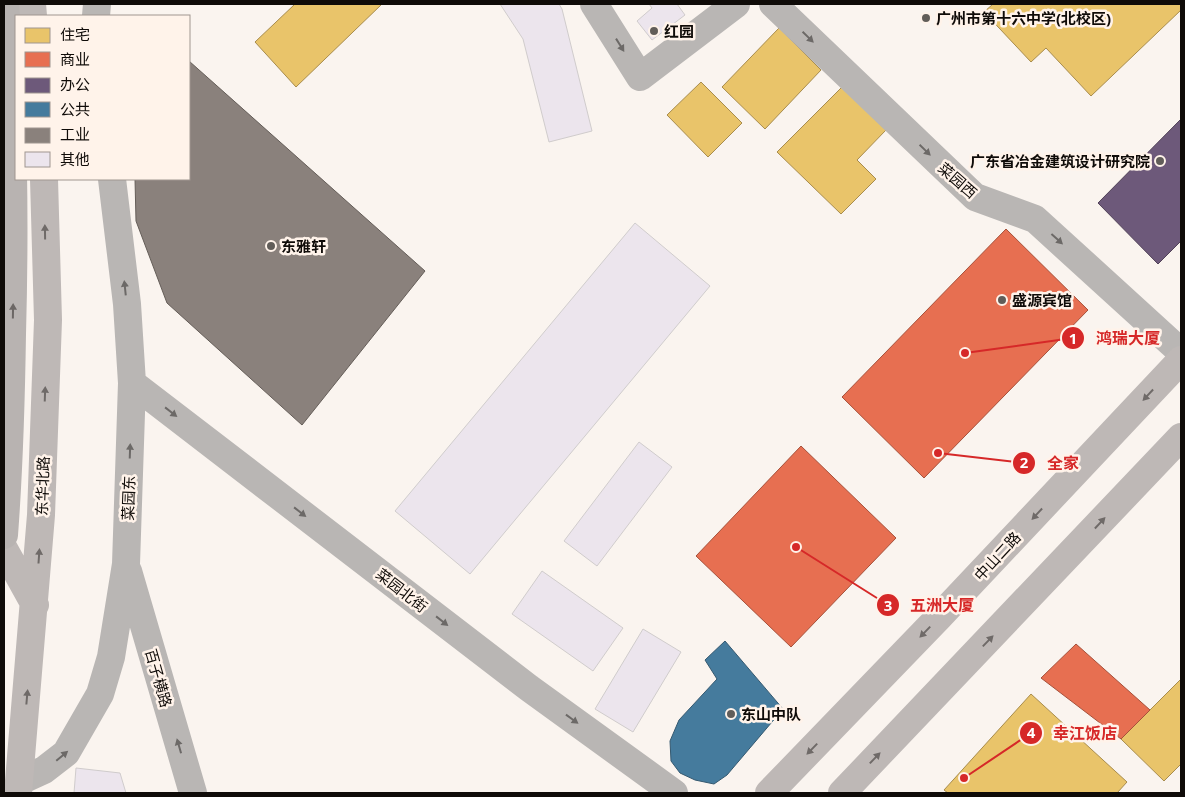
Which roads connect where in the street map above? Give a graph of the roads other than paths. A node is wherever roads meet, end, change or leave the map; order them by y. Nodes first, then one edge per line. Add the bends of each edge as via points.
1 (5, 4) edge
2 (594, 4) edge
3 (736, 4) edge
4 (773, 4) edge
5 (44, 180) edge
6 (112, 180) edge
7 (1181, 352) edge
8 (1181, 360) edge
9 (132, 383) junction
10 (1181, 437) edge
11 (4, 457) edge
12 (41, 515) junction
13 (4, 534) edge
14 (4, 549) edge
15 (126, 564) junction
16 (35, 605) junction
17 (14, 785) edge
18 (193, 793) edge
19 (674, 793) edge
20 (769, 793) edge
21 (842, 793) edge

13 -> 1 highway, bridge via 11,407 14,235 13,133
2 -> 3 street via 640,77
4 -> 7 street, 菜园西 via 975,197 1035,219
12 -> 5 main road, 东华北路 via 48,320
9 -> 6 street, 菜园东 via 127,304
8 -> 20 main road, 中山二路
15 -> 9 street, 菜园东
9 -> 19 street, 菜园北街 via 529,688
21 -> 10 main road
11 - 12 main road
16 -> 12 main road, 东华北路
14 - 16 main road
17 -> 15 street, 菜园东 via 44,770 66,753 100,694 111,657
18 -> 15 street, 百子横路
17 -> 16 main road, 东华北路

